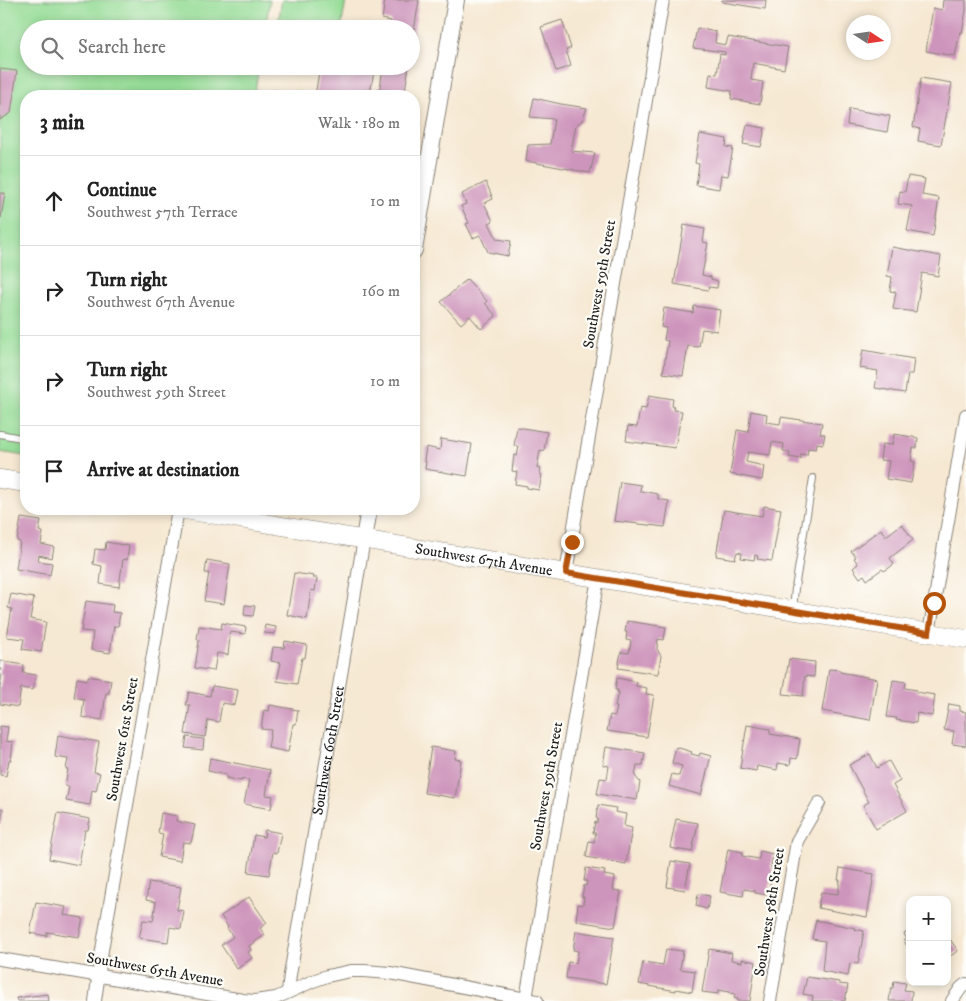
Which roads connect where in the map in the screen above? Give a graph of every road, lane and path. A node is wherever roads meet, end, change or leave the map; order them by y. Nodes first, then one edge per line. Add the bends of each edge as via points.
1 (456, 0) edge
2 (663, 0) edge
3 (420, 214) edge
4 (966, 415) edge
5 (0, 434) edge
6 (20, 438) edge
7 (813, 478) dead end
8 (0, 479) edge
9 (20, 482) edge
10 (178, 515) edge
11 (240, 515) edge
12 (369, 515) edge
13 (364, 539) junction
14 (566, 573) junction
15 (598, 578) junction
16 (793, 611) junction
17 (929, 633) junction
18 (966, 639) edge
19 (819, 803) dead end
20 (0, 959) edge
21 (98, 975) junction
22 (966, 984) edge
23 (288, 992) junction
24 (532, 1000) edge
25 (95, 1001) edge
26 (770, 1001) edge
27 (952, 1001) edge

1 - 3 street
2 - 14 street, Southwest 59th Street
4 - 17 street
5 - 6 lane
7 - 16 lane
8 - 9 main road
10 - 21 street, Southwest 61st Street
11 - 13 main road, Southwest 67th Avenue
12 - 13 street, Southwest 60th Street
13 - 14 main road, Southwest 67th Avenue
13 - 23 street, Southwest 60th Street
14 - 15 main road, Southwest 67th Avenue
15 - 16 main road, Southwest 67th Avenue
15 - 24 street, Southwest 59th Street
16 - 17 main road, Southwest 67th Avenue
17 - 18 main road, Southwest 67th Avenue
19 - 26 street, Southwest 58th Street via 797,841
20 - 21 street, Southwest 65th Avenue
21 - 23 street, Southwest 65th Avenue via 243,1000 266,1000
21 - 25 street, Southwest 61st Street
22 - 27 street
23 - 24 street, Southwest 65th Avenue via 327,976 364,970

